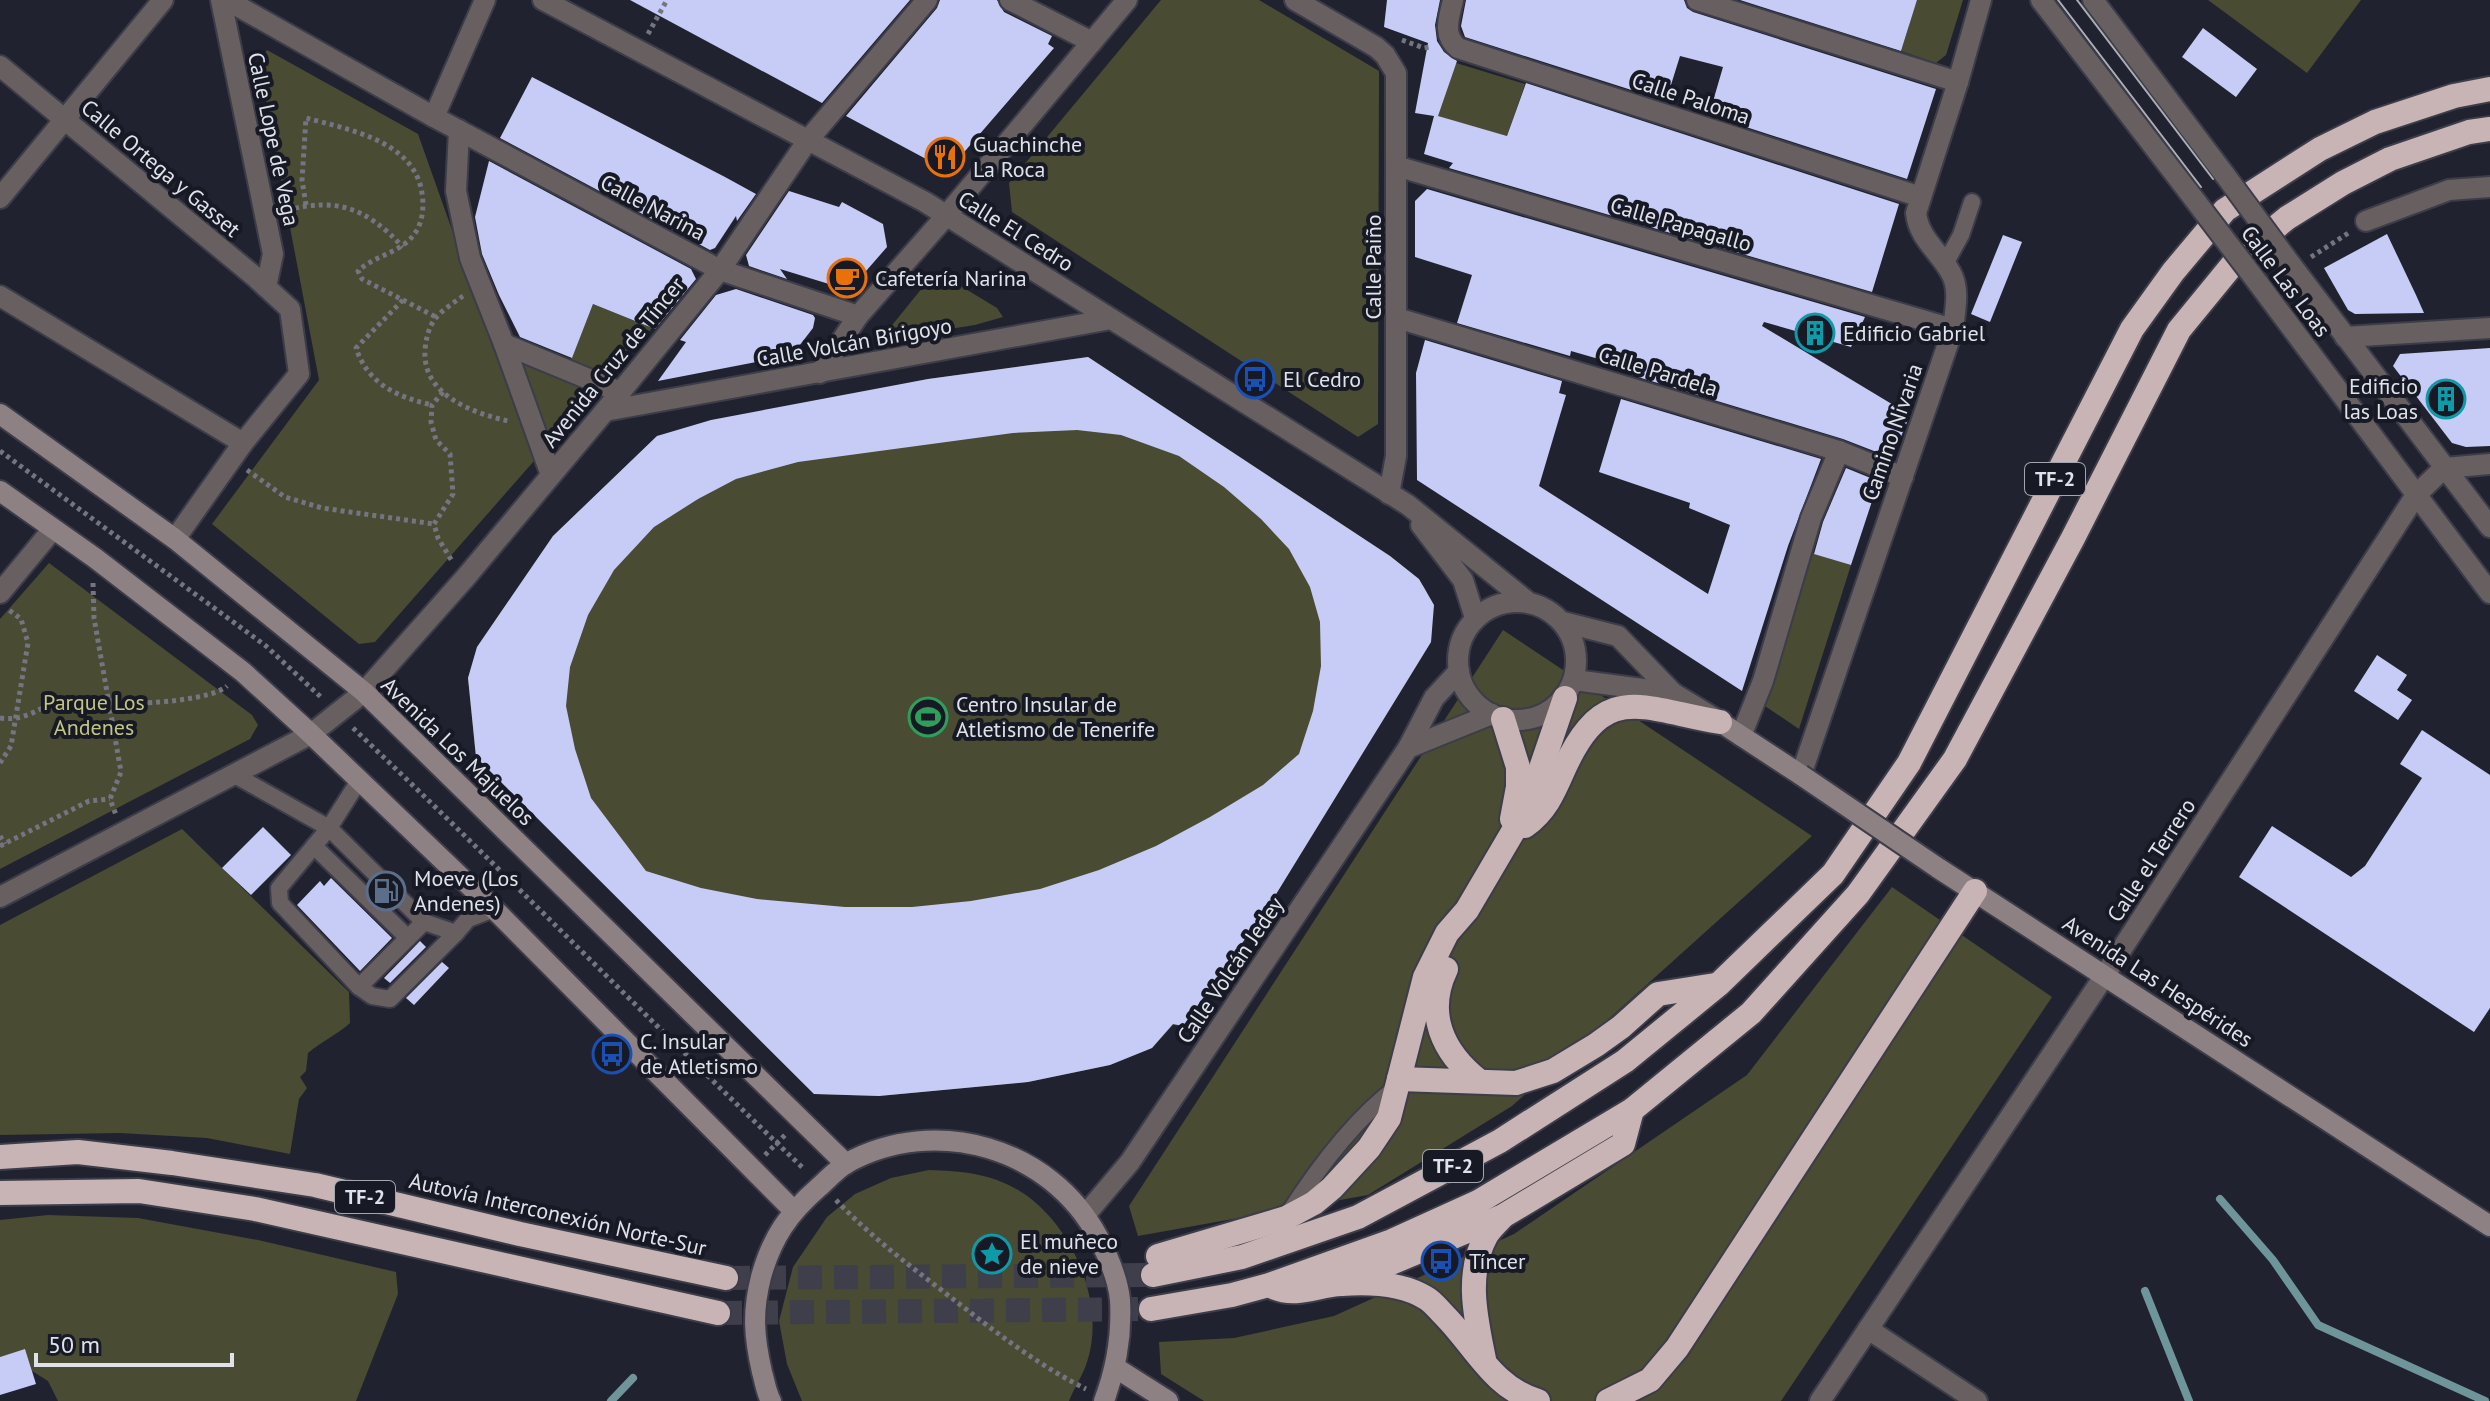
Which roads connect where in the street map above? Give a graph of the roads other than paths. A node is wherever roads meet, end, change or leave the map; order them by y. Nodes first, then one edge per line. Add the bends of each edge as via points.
1 (163, 0) edge
2 (221, 0) edge
3 (227, 0) edge
4 (485, 0) edge
5 (543, 0) edge
6 (927, 0) edge
7 (1010, 0) edge
8 (1127, 0) edge
9 (1295, 0) edge
10 (1453, 0) edge
11 (1697, 0) edge
12 (1990, 0) edge
13 (2041, 0) edge
14 (2093, 0) edge
15 (1979, 9) edge
16 (1092, 42) junction
17 (0, 66) edge
18 (1958, 82) junction
19 (2490, 89) edge
20 (434, 117) junction
21 (64, 119) junction
22 (2490, 129) edge
23 (459, 130) junction
24 (808, 140) junction
25 (1396, 166) junction
26 (2490, 187) edge
27 (1921, 197) junction
28 (0, 198) edge
29 (1972, 202) dead end
30 (946, 216) junction
31 (2366, 221) road end
32 (1945, 264) junction
33 (2292, 267) junction
34 (720, 270) junction
35 (266, 287) junction
36 (2263, 289) junction
37 (0, 296) edge
38 (858, 316) junction
39 (1397, 318) junction
40 (1111, 319) junction
41 (2490, 328) edge
42 (1953, 329) junction
43 (2345, 337) junction
44 (504, 344) junction
45 (820, 373) junction
46 (620, 392) junction
47 (605, 411) junction
48 (0, 414) edge
49 (243, 443) junction
50 (1839, 451) junction
51 (2490, 464) edge
52 (2444, 468) junction
53 (551, 475) junction
54 (1903, 477) junction
55 (0, 491) edge
56 (1389, 494) junction
57 (2416, 495) junction
58 (1408, 505) junction
59 (2490, 527) edge
60 (53, 529) junction
61 (175, 539) junction
62 (2, 590) edge
63 (2490, 593) edge
64 (1528, 602) junction
65 (1475, 618) junction
66 (1563, 622) junction
67 (1459, 671) junction
68 (1569, 689) junction
69 (364, 692) junction
70 (1673, 693) junction
71 (1498, 717) junction
72 (1720, 722) junction
73 (311, 734) junction
74 (1741, 736) junction
75 (1408, 748) junction
76 (233, 774) junction
77 (1801, 775) junction
78 (360, 779) junction
79 (329, 828) junction
80 (1511, 837) junction
81 (314, 846) junction
82 (1975, 891) junction
83 (0, 897) edge
84 (494, 909) junction
85 (1467, 910) junction
86 (424, 922) junction
87 (456, 933) junction
88 (408, 938) junction
89 (2105, 975) junction
90 (1718, 985) junction
91 (359, 987) junction
92 (1479, 1081) junction
93 (1398, 1083) junction
94 (1632, 1110) junction
95 (0, 1157) edge
96 (846, 1164) junction
97 (0, 1193) edge
98 (793, 1210) junction
99 (1086, 1214) junction
100 (1503, 1216) junction
101 (2490, 1226) edge
102 (726, 1278) tunnel mouth
103 (1341, 1284) junction
104 (1269, 1285) junction
105 (1151, 1309) tunnel mouth
106 (718, 1313) tunnel mouth
107 (1868, 1329) junction
108 (1485, 1365) junction
109 (1116, 1368) junction
110 (1105, 1400) edge
111 (771, 1401) edge
112 (1168, 1401) edge
113 (1538, 1401) edge
114 (1608, 1401) edge
115 (1820, 1401) edge
116 (1977, 1401) edge

1 - 21 street
2 - 35 street, Calle Lope de Vega via 273,254
3 - 20 street, Calle Narina
4 - 20 street
5 - 24 street, Calle El Cedro
6 - 24 street, Avenida Cruz de Tíncer
7 - 16 street
8 - 16 street
9 - 25 street, Calle Paiño via 1376,47 1396,73
10 - 27 street, Calle Paloma via 1447,29 1458,48
11 - 18 street
12 - 15 street, Camino Nivaria
13 - 36 street, Calle Las Loas, bridge
14 - 33 street, Calle Las Loas, bridge
15 - 18 street, Camino Nivaria
16 - 30 street
17 - 21 street, Calle Ortega y Gasset
18 - 27 street, Camino Nivaria
19 - 90 highway, TF-2 via 2375,122 2320,149 2225,210 2132,329 1909,763 1833,874
20 - 23 street, Calle Narina
21 - 28 street
21 - 35 street, Calle Ortega y Gasset
22 - 94 highway, TF-2 via 2390,159 2287,218 2238,258 2179,330 1955,759 1858,894 1751,1013
23 - 34 street, Calle Narina
23 - 44 street via 456,191 479,284
24 - 30 street, Calle El Cedro
24 - 34 street, Avenida Cruz de Tíncer
25 - 39 street, Calle Paiño
25 - 42 street, Calle Papagallo
26 - 31 street via 2449,190
27 - 32 street, Camino Nivaria via 1917,224
29 - 32 lane
30 - 38 street
30 - 40 street, Calle El Cedro
32 - 42 street, Camino Nivaria via 1956,287
33 - 36 street
33 - 43 street, Calle Las Loas
34 - 38 street, Calle Narina
34 - 46 street, Avenida Cruz de Tíncer
35 - 49 street, Calle Ortega y Gasset via 290,309 299,374
36 - 57 street, Calle Las Loas
37 - 49 street
38 - 45 street
39 - 50 street, Calle Pardela
39 - 56 street, Calle Paiño via 1396,456
40 - 45 street, Calle Volcán Birigoyo
40 - 56 street, Calle El Cedro
41 - 43 street
42 - 54 street, Camino Nivaria
43 - 52 street, Calle Las Loas
44 - 46 street
44 - 53 street
45 - 47 street, Calle Volcán Birigoyo
46 - 47 street, Avenida Cruz de Tíncer
47 - 53 street, Avenida Cruz de Tíncer
48 - 61 street, Avenida Los Majuelos
49 - 61 street
50 - 54 street, Calle Pardela
50 - 74 street via 1811,518 1763,681
51 - 52 street
52 - 57 street, Calle el Terrero
52 - 59 street, Calle Las Loas
53 - 69 street, Avenida Cruz de Tíncer
54 - 77 street, Camino Nivaria
55 - 60 street
56 - 58 street, Calle El Cedro
57 - 63 street, Calle Las Loas
57 - 89 street, Calle el Terrero
58 - 64 street, Calle El Cedro
58 - 65 street, Calle El Cedro via 1463,580
60 - 62 street
60 - 73 street via 243,672
61 - 69 street, Avenida Los Majuelos
64 - 65 street via 1508,602
64 - 66 street
65 - 67 street via 1464,634
66 - 68 street via 1573,640
66 - 70 street via 1618,636
67 - 71 street via 1476,704
67 - 75 street, Calle Volcán Jedey via 1434,698
68 - 70 street
68 - 71 street via 1550,711 1531,719
68 - 80 highway via 1528,806
69 - 73 street, Avenida Cruz de Tíncer
69 - 96 street, Avenida Los Majuelos
70 - 72 street
71 - 75 street
71 - 80 highway via 1518,767
72 - 74 street
72 - 80 highway via 1632,705 1599,717 1586,730 1540,815
73 - 76 street, Avenida Cruz de Tíncer
73 - 78 street
74 - 77 street
75 - 99 street, Calle Volcán Jedey via 1130,1162
76 - 79 lane
76 - 83 street, Avenida Cruz de Tíncer
77 - 82 street, Avenida Las Hespérides, bridge
78 - 79 lane
78 - 84 street
79 - 81 lane
79 - 86 lane
80 - 85 highway
81 - 88 lane
81 - 91 lane via 279,888 280,903
82 - 89 street, Avenida Las Hespérides
82 - 114 highway via 1677,1348 1650,1380
84 - 87 lane via 468,919
84 - 98 street
85 - 92 highway via 1435,1011 1450,1053
85 - 93 highway via 1447,933 1425,977
86 - 87 lane
86 - 88 lane
87 - 91 lane via 390,999
88 - 91 lane
89 - 101 street, Avenida Las Hespérides
89 - 107 street, Calle el Terrero
90 - 92 highway via 1658,994 1621,1027 1553,1071 1516,1083
90 - 93 highway, TF-2 via 1612,1069 1500,1141 1358,1217 1242,1257 1156,1266 1314,1203 1351,1171 1389,1118
92 - 93 highway
94 - 100 highway via 1623,1144
94 - 104 highway, TF-2 via 1478,1202 1392,1241
95 - 102 highway, Autovía Interconexión Norte-Sur / TF-2 via 78,1152 315,1185
96 - 98 street
96 - 99 street via 894,1145 938,1139 982,1145 1028,1163
97 - 106 highway, TF-2 via 139,1191 255,1209
98 - 111 street via 767,1254 756,1297 754,1335
99 - 109 street via 1110,1261 1120,1299
100 - 103 highway
100 - 108 highway via 1486,1236 1475,1268 1473,1299
103 - 104 highway via 1287,1293
103 - 108 highway via 1396,1286 1427,1298
104 - 105 highway, TF-2
107 - 115 street, Calle el Terrero
107 - 116 street
108 - 113 highway via 1519,1395
109 - 110 street
109 - 112 street

